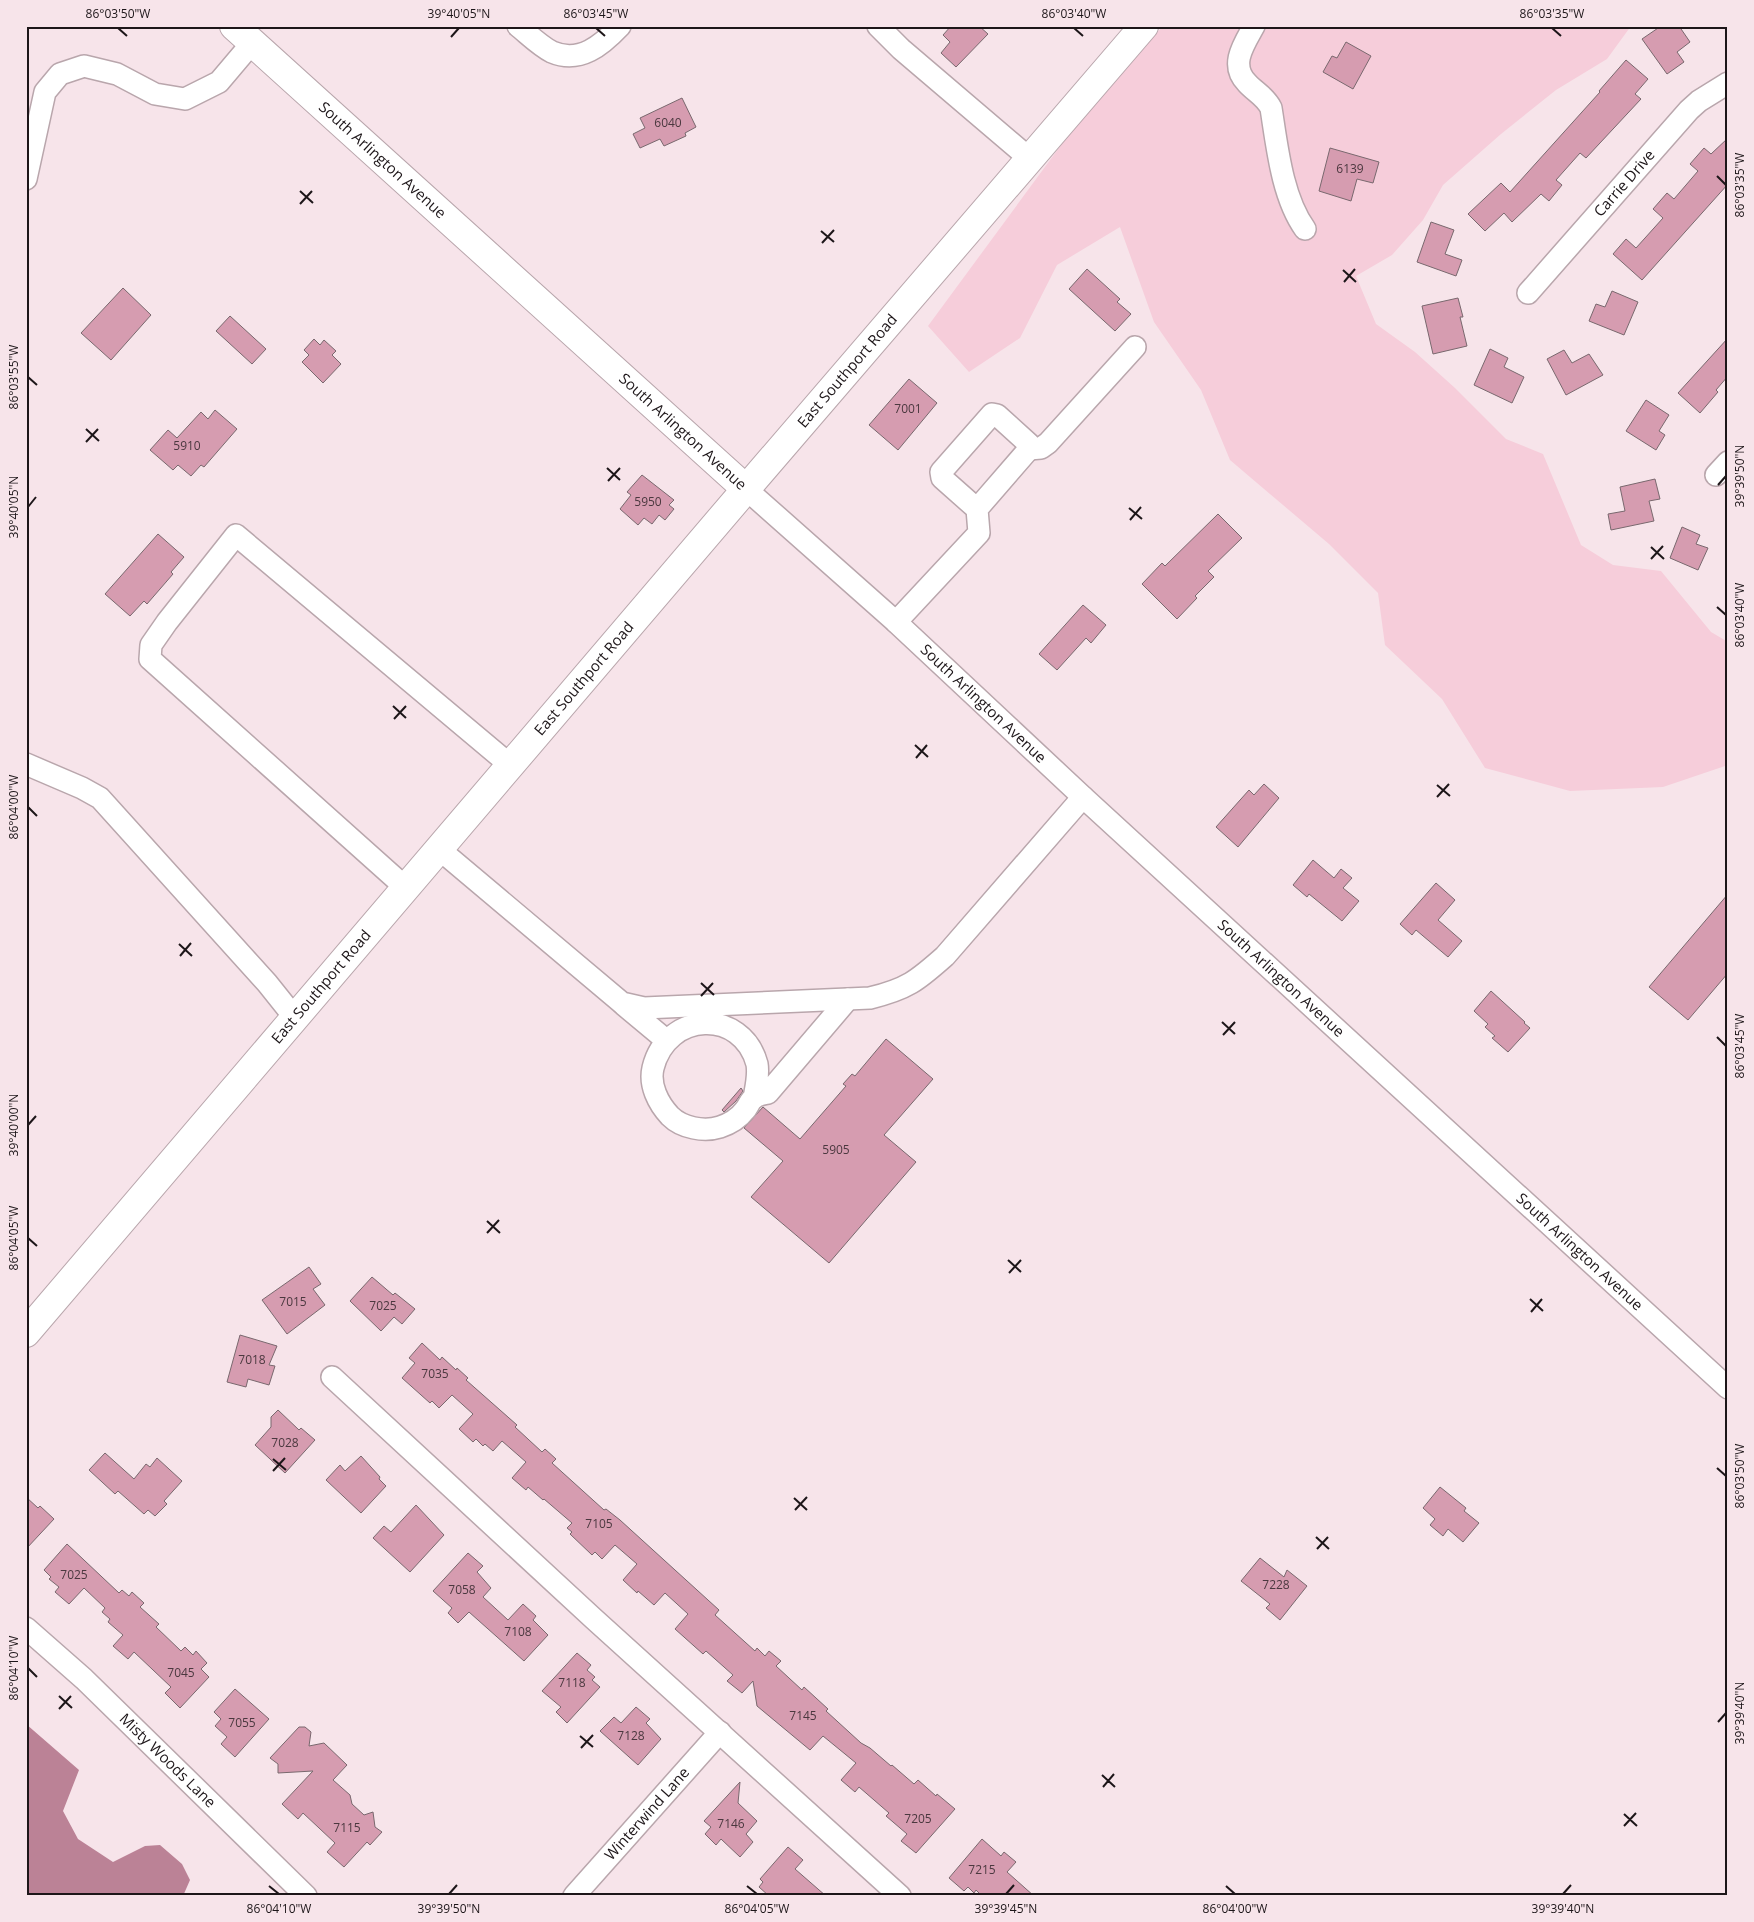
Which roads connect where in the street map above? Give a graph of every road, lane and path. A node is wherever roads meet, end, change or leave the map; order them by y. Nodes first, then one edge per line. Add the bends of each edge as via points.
1 (518, 26) edge
2 (620, 26) edge
3 (878, 26) edge
4 (1144, 26) edge
5 (1254, 26) edge
6 (243, 34) edge
7 (1728, 83) edge
8 (1030, 159) junction
9 (26, 178) edge
10 (1304, 229) dead end
11 (1528, 293) dead end
12 (1135, 348) dead end
13 (1029, 449) junction
14 (746, 489) junction
15 (977, 509) junction
16 (896, 622) junction
17 (26, 764) edge
18 (510, 765) junction
19 (1083, 797) junction
20 (439, 849) junction
21 (406, 888) junction
22 (848, 999) junction
23 (622, 1003) junction
24 (295, 1018) junction
25 (666, 1040) junction
26 (754, 1098) junction
27 (26, 1333) edge
28 (332, 1377) dead end
29 (1728, 1388) edge
30 (27, 1629) edge
31 (720, 1732) junction
32 (306, 1896) edge
33 (574, 1896) edge
34 (900, 1896) edge

1 - 2 street via 552,52 569,55 583,55 602,44
3 - 8 street
4 - 8 main road, East Southport Road
5 - 10 street via 1238,62 1246,82 1267,100 1271,108 1280,167
6 - 9 street via 219,82 185,99 155,94 117,74 84,66 60,74 45,92
6 - 14 main road, South Arlington Avenue
7 - 11 street, Carrie Drive via 1689,110
8 - 14 main road, East Southport Road
12 - 13 street via 1048,443 1041,448
13 - 15 street
13 - 15 street via 1029,444 992,414 941,472 942,478
14 - 16 street, South Arlington Avenue
14 - 18 main road, East Southport Road
15 - 16 street via 979,533
16 - 19 street, South Arlington Avenue
17 - 24 street via 100,798 248,961
18 - 20 main road, East Southport Road
18 - 21 street via 236,535 151,645 150,659
19 - 22 street via 945,956 920,979 896,992
19 - 29 street, South Arlington Avenue
20 - 21 main road, East Southport Road
20 - 23 street
21 - 24 main road, East Southport Road
22 - 23 street via 644,1008
22 - 26 street via 768,1093
23 - 25 street
24 - 27 main road, East Southport Road
25 - 26 street via 695,1024 711,1024 734,1032 751,1050 757,1065 758,1082
25 - 26 street via 656,1055 652,1072 654,1090 672,1118 686,1126 719,1128 734,1121
28 - 31 street
30 - 32 street, Misty Woods Lane via 84,1678
31 - 33 street, Winterwind Lane
31 - 34 street

